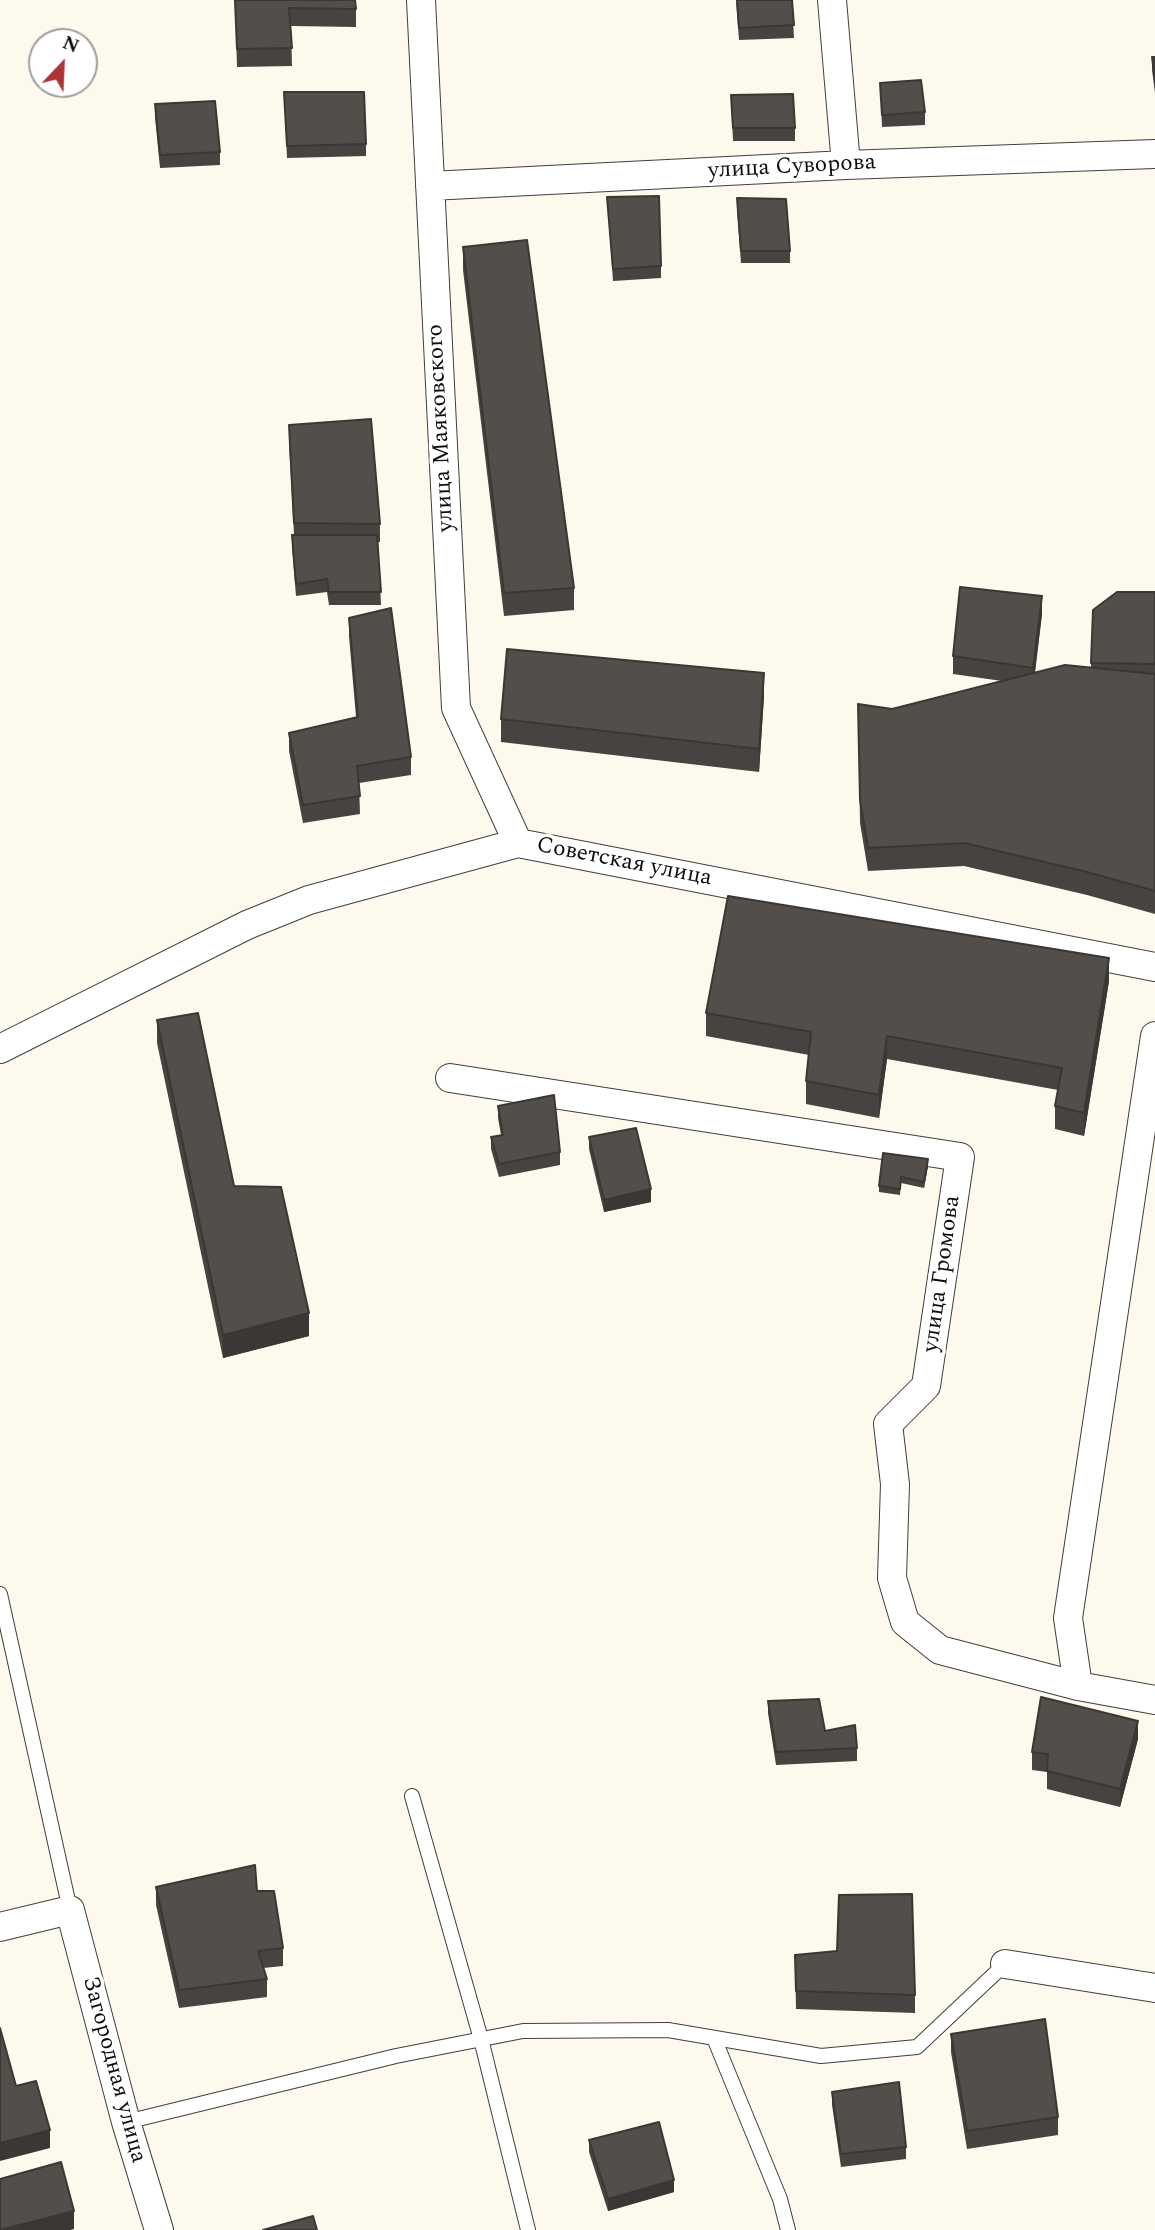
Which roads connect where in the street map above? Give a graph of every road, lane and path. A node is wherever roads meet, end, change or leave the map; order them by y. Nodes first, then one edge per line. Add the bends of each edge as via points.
1 (421, 0) edge
2 (832, 0) edge
3 (1155, 155) edge
4 (846, 165) junction
5 (430, 186) junction
6 (518, 843) junction
7 (1155, 967) edge
8 (1155, 1036) edge
9 (0, 1049) edge
10 (450, 1078) dead end
11 (0, 1594) edge
12 (1078, 1686) junction
13 (1155, 1700) edge
14 (412, 1796) dead end
15 (70, 1910) junction
16 (0, 1927) edge
17 (1005, 1964) joint
18 (1155, 1988) edge
19 (714, 2038) junction
20 (481, 2039) junction
21 (126, 2122) junction
22 (159, 2230) edge
23 (528, 2230) edge
24 (788, 2230) edge

1 - 5 street, улица Маяковского
2 - 4 street
3 - 4 street, улица Суворова
4 - 5 street, улица Суворова
5 - 6 street, улица Маяковского via 456,708
6 - 7 street, Советская улица
6 - 9 street, Советская улица via 309,900 247,925
8 - 12 street via 1068,1618
10 - 12 street, улица Громова via 960,1157 926,1386 888,1424 895,1484 892,1578 905,1622 940,1650
11 - 15 lane
12 - 13 street, улица Громова
14 - 20 lane
15 - 16 street
15 - 21 street, Загородная улица
17 - 18 street
17 - 19 lane via 917,2048 821,2056
19 - 20 lane via 667,2030 523,2031
19 - 24 lane via 780,2199
20 - 21 lane
20 - 23 lane
21 - 22 street, Загородная улица

